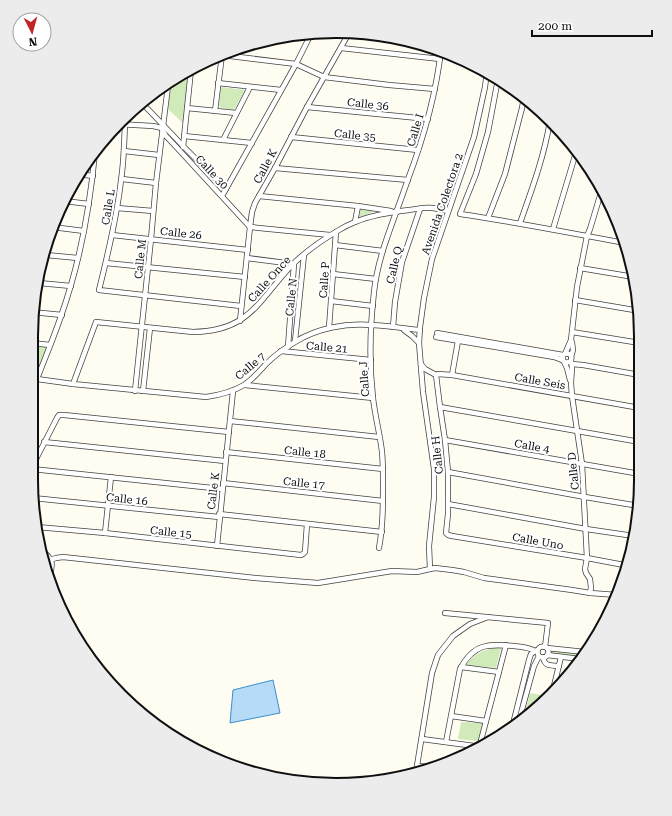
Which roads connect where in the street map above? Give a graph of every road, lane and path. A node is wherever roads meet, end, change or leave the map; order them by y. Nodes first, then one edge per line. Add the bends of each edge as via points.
1 (346, 39) edge
2 (308, 40) edge
3 (341, 48) junction
4 (234, 56) edge
5 (440, 59) joint
6 (221, 61) edge
7 (296, 64) junction
8 (190, 76) edge
9 (324, 77) junction
10 (486, 79) edge
11 (218, 83) junction
12 (497, 85) edge
13 (250, 87) junction
14 (435, 89) junction
15 (168, 90) edge
16 (281, 90) junction
17 (523, 105) edge
18 (146, 107) edge
19 (307, 107) junction
20 (187, 108) junction
21 (215, 111) junction
22 (236, 113) junction
23 (428, 119) junction
24 (126, 124) edge
25 (125, 125) edge
26 (163, 126) junction
27 (549, 127) edge
28 (184, 136) junction
29 (291, 137) junction
30 (223, 140) junction
31 (252, 143) junction
32 (184, 146) junction
33 (418, 150) junction
34 (124, 151) junction
35 (180, 151) junction
36 (159, 155) junction
37 (574, 158) edge
38 (94, 162) edge
39 (275, 168) junction
40 (85, 175) edge
41 (93, 176) junction
42 (122, 179) junction
43 (408, 180) junction
44 (156, 183) junction
45 (226, 189) junction
46 (222, 196) junction
47 (259, 196) junction
48 (599, 197) edge
49 (70, 202) edge
50 (88, 204) junction
51 (358, 206) junction
52 (117, 208) junction
53 (420, 209) junction
54 (153, 211) junction
55 (448, 211) junction
56 (252, 212) junction
57 (397, 212) junction
58 (238, 214) junction
59 (488, 218) junction
60 (355, 222) junction
61 (520, 223) junction
62 (250, 227) junction
63 (59, 228) edge
64 (553, 229) junction
65 (84, 231) junction
66 (336, 232) junction
67 (112, 235) junction
68 (330, 236) junction
69 (587, 236) junction
70 (151, 239) junction
71 (618, 241) edge
72 (335, 245) junction
73 (248, 250) junction
74 (383, 251) junction
75 (49, 255) edge
76 (304, 255) junction
77 (78, 258) junction
78 (247, 258) junction
79 (106, 263) junction
80 (294, 264) junction
81 (148, 267) junction
82 (580, 268) junction
83 (333, 274) junction
84 (628, 276) edge
85 (244, 277) junction
86 (376, 279) junction
87 (43, 283) edge
88 (70, 286) junction
89 (145, 294) junction
90 (575, 300) junction
91 (331, 301) junction
92 (241, 306) junction
93 (373, 306) junction
94 (632, 310) edge
95 (39, 313) edge
96 (62, 315) junction
97 (240, 321) junction
98 (372, 325) junction
99 (141, 327) junction
100 (393, 327) junction
101 (150, 328) junction
102 (329, 328) junction
103 (403, 329) junction
104 (420, 330) junction
105 (572, 332) junction
106 (571, 340) junction
107 (295, 341) junction
108 (458, 341) junction
109 (634, 342) edge
110 (420, 343) junction
111 (38, 344) edge
112 (50, 345) junction
113 (288, 347) junction
114 (282, 351) junction
115 (563, 358) junction
116 (371, 360) junction
117 (571, 360) junction
118 (420, 364) junction
119 (40, 371) joint
120 (634, 374) edge
121 (436, 375) junction
122 (452, 375) junction
123 (38, 376) edge
124 (38, 379) edge
125 (571, 383) junction
126 (73, 384) junction
127 (245, 385) junction
128 (135, 391) junction
129 (233, 391) junction
130 (143, 392) junction
131 (572, 396) junction
132 (373, 398) junction
133 (440, 407) junction
134 (634, 407) edge
135 (230, 421) junction
136 (577, 431) junction
137 (229, 432) junction
138 (379, 437) junction
139 (445, 440) junction
140 (634, 441) edge
141 (44, 442) junction
142 (226, 452) junction
143 (38, 455) edge
144 (225, 461) junction
145 (582, 464) junction
146 (383, 469) junction
147 (38, 471) edge
148 (448, 472) junction
149 (634, 473) edge
150 (111, 477) junction
151 (223, 483) junction
152 (222, 489) junction
153 (585, 497) junction
154 (39, 499) edge
155 (383, 501) junction
156 (448, 504) junction
157 (632, 505) edge
158 (108, 506) junction
159 (219, 516) junction
160 (307, 524) junction
161 (42, 527) edge
162 (586, 529) junction
163 (382, 532) junction
164 (105, 533) junction
165 (446, 533) joint
166 (628, 535) edge
167 (216, 546) junction
168 (379, 548) dead end
169 (48, 555) edge
170 (587, 558) junction
171 (51, 559) junction
172 (622, 565) edge
173 (51, 567) edge
174 (430, 569) junction
175 (590, 593) junction
176 (611, 595) edge
177 (445, 613) dead end
178 (488, 617) junction
179 (506, 645) junction
180 (546, 647) junction
181 (536, 650) junction
182 (580, 651) edge
183 (543, 656) junction
184 (561, 657) junction
185 (574, 658) edge
186 (559, 666) junction
187 (461, 667) junction
188 (498, 672) junction
189 (555, 682) edge
190 (521, 713) edge
191 (451, 716) junction
192 (514, 718) edge
193 (486, 720) junction
194 (422, 738) junction
195 (482, 740) edge
196 (446, 742) junction
197 (471, 746) edge
198 (417, 766) edge

1 - 3 street, Calle K
2 - 7 street
3 - 5 street
3 - 9 street, Calle K
4 - 7 street
5 - 14 street, Calle I
6 - 11 street
7 - 9 street
7 - 16 street
8 - 20 street
9 - 14 street
9 - 19 street, Calle K
10 - 55 street, Avenida Colectora 2 via 474,137
11 - 13 street
11 - 21 street
12 - 59 street, Avenida Colectora 2 via 488,132 476,174 460,214
13 - 16 street
13 - 22 street
14 - 23 street, Calle I
15 - 26 street, Calle M
16 - 31 street
17 - 59 street via 504,174
18 - 26 street
19 - 23 street, Calle 36
19 - 29 street, Calle K
20 - 21 street
20 - 28 street
21 - 22 street
22 - 30 street
23 - 33 street, Calle I
24 - 26 street
25 - 34 street, Calle L
26 - 32 street
26 - 35 street, Calle 30 via 166,136
26 - 36 street, Calle M
27 - 61 street via 537,178
28 - 30 street
28 - 32 street
29 - 33 street, Calle 35
29 - 39 street, Calle K
30 - 31 street
31 - 45 street
32 - 35 street
32 - 45 street
33 - 43 street, Calle I
34 - 36 street
34 - 42 street, Calle L
35 - 46 street, Calle 30
36 - 44 street, Calle M
37 - 64 street
38 - 41 street
39 - 43 street
39 - 47 street, Calle K
40 - 41 street
41 - 50 street
42 - 44 street
42 - 52 street, Calle L
43 - 57 street, Calle I
44 - 54 street, Calle M
45 - 46 street
46 - 58 street, Calle 30
47 - 51 street
47 - 56 street, Calle K
48 - 69 street, Calle D
49 - 50 street
50 - 65 street
51 - 57 street
51 - 60 street
52 - 54 street
52 - 67 street, Calle L
53 - 55 street, Calle Once
53 - 57 street, Calle Once
53 - 100 street, Calle Q via 402,262
54 - 70 street, Calle M
55 - 104 street, Avenida Colectora 2 via 432,259
56 - 58 street via 246,217
56 - 62 street, Calle K
57 - 60 street, Calle Once
57 - 74 street, Calle J
58 - 62 street, Calle 30
59 - 61 street
60 - 66 street, Calle Once
61 - 64 street
62 - 68 street
62 - 73 street, Calle K
63 - 65 street
64 - 69 street
65 - 77 street
66 - 68 street, Calle Once
66 - 72 street, Calle P
67 - 70 street, Calle 26
67 - 79 street, Calle L
68 - 76 street, Calle Once
69 - 71 street
69 - 82 street, Calle D
70 - 73 street, Calle 26
70 - 81 street, Calle M
72 - 74 street
72 - 83 street, Calle P
73 - 78 street, Calle K
74 - 86 street, Calle J
75 - 77 street
76 - 80 street, Calle Once
76 - 107 street, Calle N
77 - 88 street
78 - 80 street
78 - 85 street, Calle K
79 - 81 street
79 - 89 street, Calle L via 99,290
80 - 97 street, Calle Once via 259,304
80 - 113 street, Calle N
81 - 85 street
81 - 89 street, Calle M
82 - 84 street
82 - 90 street, Calle D
83 - 86 street
83 - 91 street, Calle P
85 - 92 street, Calle K
86 - 93 street, Calle J
87 - 88 street
88 - 96 street
89 - 92 street
89 - 99 street, Calle M
90 - 94 street
90 - 105 street, Calle D
91 - 93 street
91 - 102 street, Calle P
92 - 97 street, Calle K
93 - 98 street, Calle J
95 - 96 street
96 - 112 street
97 - 101 street, Calle Once via 204,332
98 - 100 street, Calle 7
98 - 102 street, Calle 7
98 - 116 street, Calle J
99 - 101 street, Calle Once
99 - 126 street, Calle Once via 96,322
99 - 128 street, Calle M
100 - 103 street, Calle 7
101 - 130 street
102 - 107 street, Calle 7
103 - 104 street, Calle 7
103 - 110 street
104 - 110 street, Avenida Colectora 2
105 - 106 street, Calle D
105 - 109 street
106 - 115 street, Calle D
106 - 117 street, Calle D
107 - 113 street, Calle 7
108 - 115 street
108 - 115 street via 437,335
108 - 122 street
110 - 118 street, Avenida Colectora 2
111 - 112 street
112 - 119 street
113 - 114 street, Calle 7
114 - 116 street, Calle 21
114 - 127 street, Calle 7
115 - 117 street via 567,363
115 - 117 street via 568,354
115 - 125 street, Calle D
116 - 132 street, Calle J
117 - 120 street via 583,365
117 - 125 street, Calle D
118 - 121 street
118 - 174 street, Avenida Colectora 2 via 434,469
119 - 123 street
121 - 122 street, Calle Seis
121 - 133 street, Calle H
122 - 131 street, Calle Seis
124 - 126 street, Calle 7
125 - 131 street, Calle D
126 - 128 street, Calle 7
127 - 129 street, Calle 7
127 - 132 street
128 - 130 street, Calle 7
129 - 130 street, Calle 7 via 206,397
129 - 135 street, Calle K
131 - 134 street, Calle Seis
131 - 136 street, Calle D
132 - 138 street, Calle J
133 - 136 street
133 - 139 street, Calle H
135 - 137 street, Calle K
135 - 138 street
136 - 140 street
136 - 145 street, Calle D
137 - 141 street via 59,415
137 - 142 street, Calle K
138 - 146 street, Calle J
139 - 145 street, Calle 4
139 - 148 street, Calle H
141 - 143 street
141 - 144 street
142 - 144 street, Calle K
142 - 146 street, Calle 18
144 - 151 street, Calle K
145 - 149 street, Calle 4
145 - 153 street, Calle D
146 - 155 street, Calle J
147 - 150 street
148 - 153 street
148 - 156 street, Calle H
150 - 152 street
150 - 158 street
151 - 152 street, Calle K
151 - 155 street, Calle 17
152 - 159 street, Calle K
153 - 157 street
153 - 162 street, Calle D
154 - 158 street, Calle 16
155 - 163 street, Calle J
156 - 162 street
156 - 165 street, Calle H
158 - 159 street, Calle 16
158 - 164 street
159 - 160 street, Calle 16
159 - 167 street, Calle K
160 - 163 street, Calle 16
160 - 167 street, Calle 15 via 305,552 301,555
161 - 164 street, Calle 15
162 - 166 street
162 - 170 street, Calle D
163 - 168 street, Calle J
164 - 167 street, Calle 15
165 - 170 street, Calle Uno
169 - 171 street
170 - 172 street, Calle Uno
170 - 175 street, Calle D via 585,569 590,580
171 - 173 street
171 - 174 street via 63,557 318,583 392,571 417,572
174 - 175 street via 452,570 484,578
175 - 176 street
177 - 178 street
178 - 180 street via 548,623
178 - 194 street via 470,624 452,636 438,654 432,673
179 - 181 street
179 - 187 street via 494,644 477,649
179 - 188 street
180 - 181 street via 541,646
180 - 182 street
180 - 183 street via 548,651
181 - 183 street
181 - 192 street via 529,660
183 - 184 street
183 - 186 street via 545,664
183 - 190 street via 534,666
184 - 185 street
184 - 186 street
186 - 189 street
187 - 188 street
187 - 191 street
188 - 193 street
191 - 193 street
191 - 196 street
193 - 195 street
194 - 196 street
194 - 198 street
196 - 197 street

